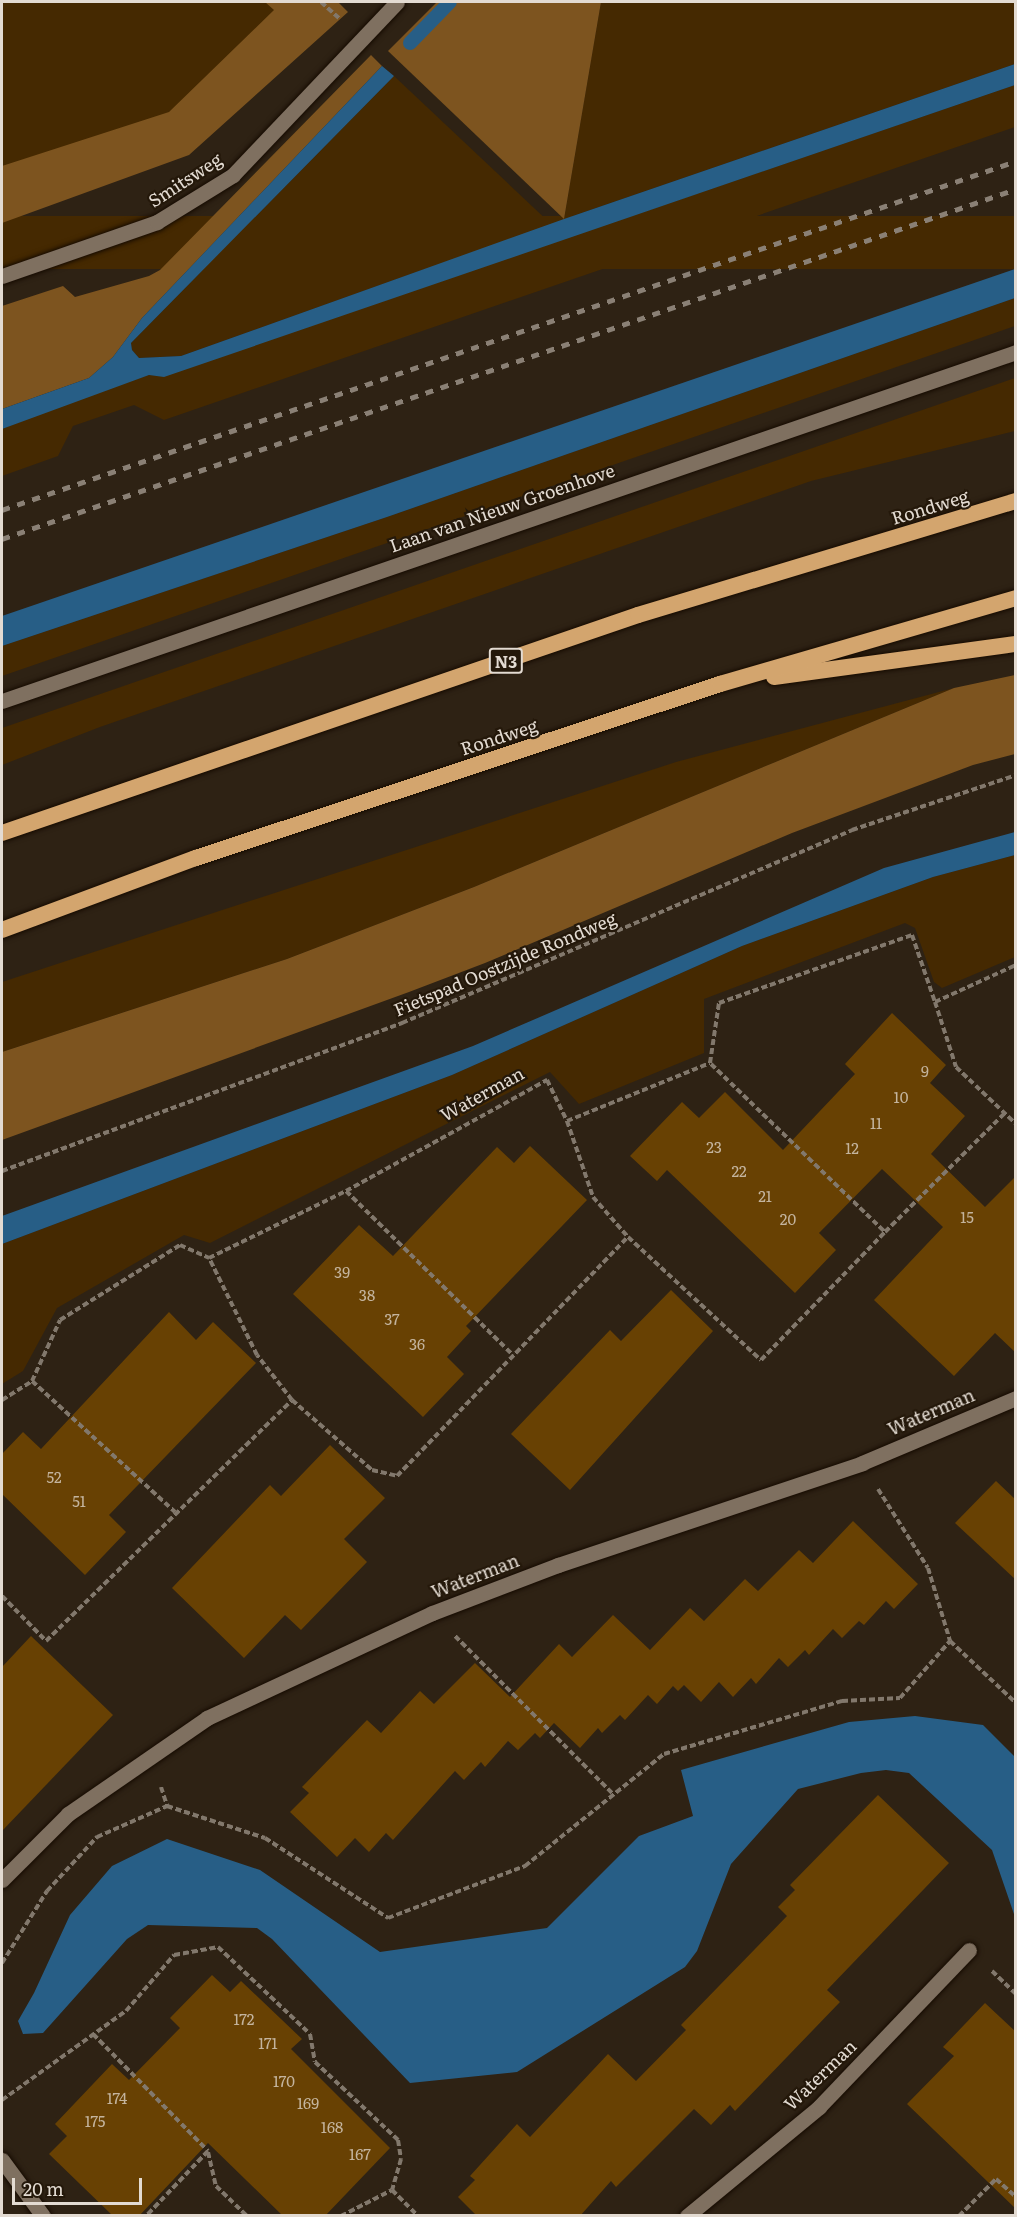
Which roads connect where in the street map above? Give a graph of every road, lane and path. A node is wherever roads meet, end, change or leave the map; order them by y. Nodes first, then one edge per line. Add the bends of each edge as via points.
1 (397, 2) edge
2 (2, 276) edge
3 (1016, 352) edge
4 (1016, 501) edge
5 (1016, 598) edge
6 (1016, 644) edge
7 (720, 684) junction
8 (2, 701) edge
9 (1016, 775) edge
10 (2, 833) edge
11 (2, 930) edge
12 (1016, 964) edge
13 (934, 1002) junction
14 (710, 1063) junction
15 (1004, 1114) junction
16 (567, 1121) junction
17 (1016, 1124) edge
18 (2, 1171) edge
19 (346, 1191) junction
20 (885, 1232) junction
21 (628, 1237) junction
22 (209, 1258) junction
23 (513, 1355) junction
24 (32, 1381) junction
25 (2, 1400) edge
26 (292, 1400) junction
27 (1014, 1400) edge
28 (862, 1463) junction
29 (175, 1512) junction
30 (2, 1597) edge
31 (432, 1613) junction
32 (950, 1641) junction
33 (1016, 1703) edge
34 (614, 1794) junction
35 (2, 1881) edge
36 (969, 1950) dead end
37 (2, 1963) edge
38 (93, 2034) junction
39 (2, 2100) edge
40 (208, 2151) junction
41 (2, 2160) edge
42 (392, 2190) junction
43 (1016, 2197) edge
44 (43, 2216) edge
45 (146, 2216) edge
46 (247, 2216) edge
47 (341, 2216) edge
48 (418, 2216) edge
49 (687, 2216) edge
50 (959, 2216) edge

1 - 2 street, Smitsweg via 233,175 157,222
3 - 8 street, Laan van Nieuw Groenhove
4 - 10 highway, Rondweg / N3 via 638,615
5 - 7 highway, Rondweg
6 - 7 highway
7 - 11 highway, Rondweg via 196,858
9 - 18 path, Fietspad Oostzijde Rondweg via 852,830 402,1023
12 - 13 path
13 - 14 path via 912,935 718,1003
13 - 15 path via 956,1067
14 - 16 path
14 - 20 path
15 - 17 path
15 - 20 path
16 - 19 path, Waterman via 547,1080
16 - 21 path, Waterman via 593,1197
19 - 22 path, Waterman
19 - 23 path
20 - 21 path, Waterman via 761,1360
21 - 23 path
22 - 24 path via 180,1245 60,1320
22 - 26 path via 257,1355
23 - 26 path via 397,1476 372,1470
24 - 25 path
24 - 29 path
26 - 29 path
27 - 28 street, Waterman
28 - 31 street, Waterman via 558,1565
28 - 32 path via 928,1568
29 - 30 path via 46,1641
31 - 34 path
31 - 35 street, Waterman via 207,1718 68,1814
32 - 33 path
32 - 34 path via 900,1698 842,1701 664,1754
34 - 37 path via 525,1866 388,1918 265,1838 167,1806 97,1837 47,1891
36 - 49 street, Waterman via 819,2107
38 - 39 path
38 - 40 path
38 - 42 path via 126,2011 174,1955 218,1947 310,2034 315,2062 398,2140 401,2159
40 - 45 path
40 - 46 path via 216,2186
41 - 44 street
42 - 47 path
42 - 48 path
43 - 50 path via 996,2179

